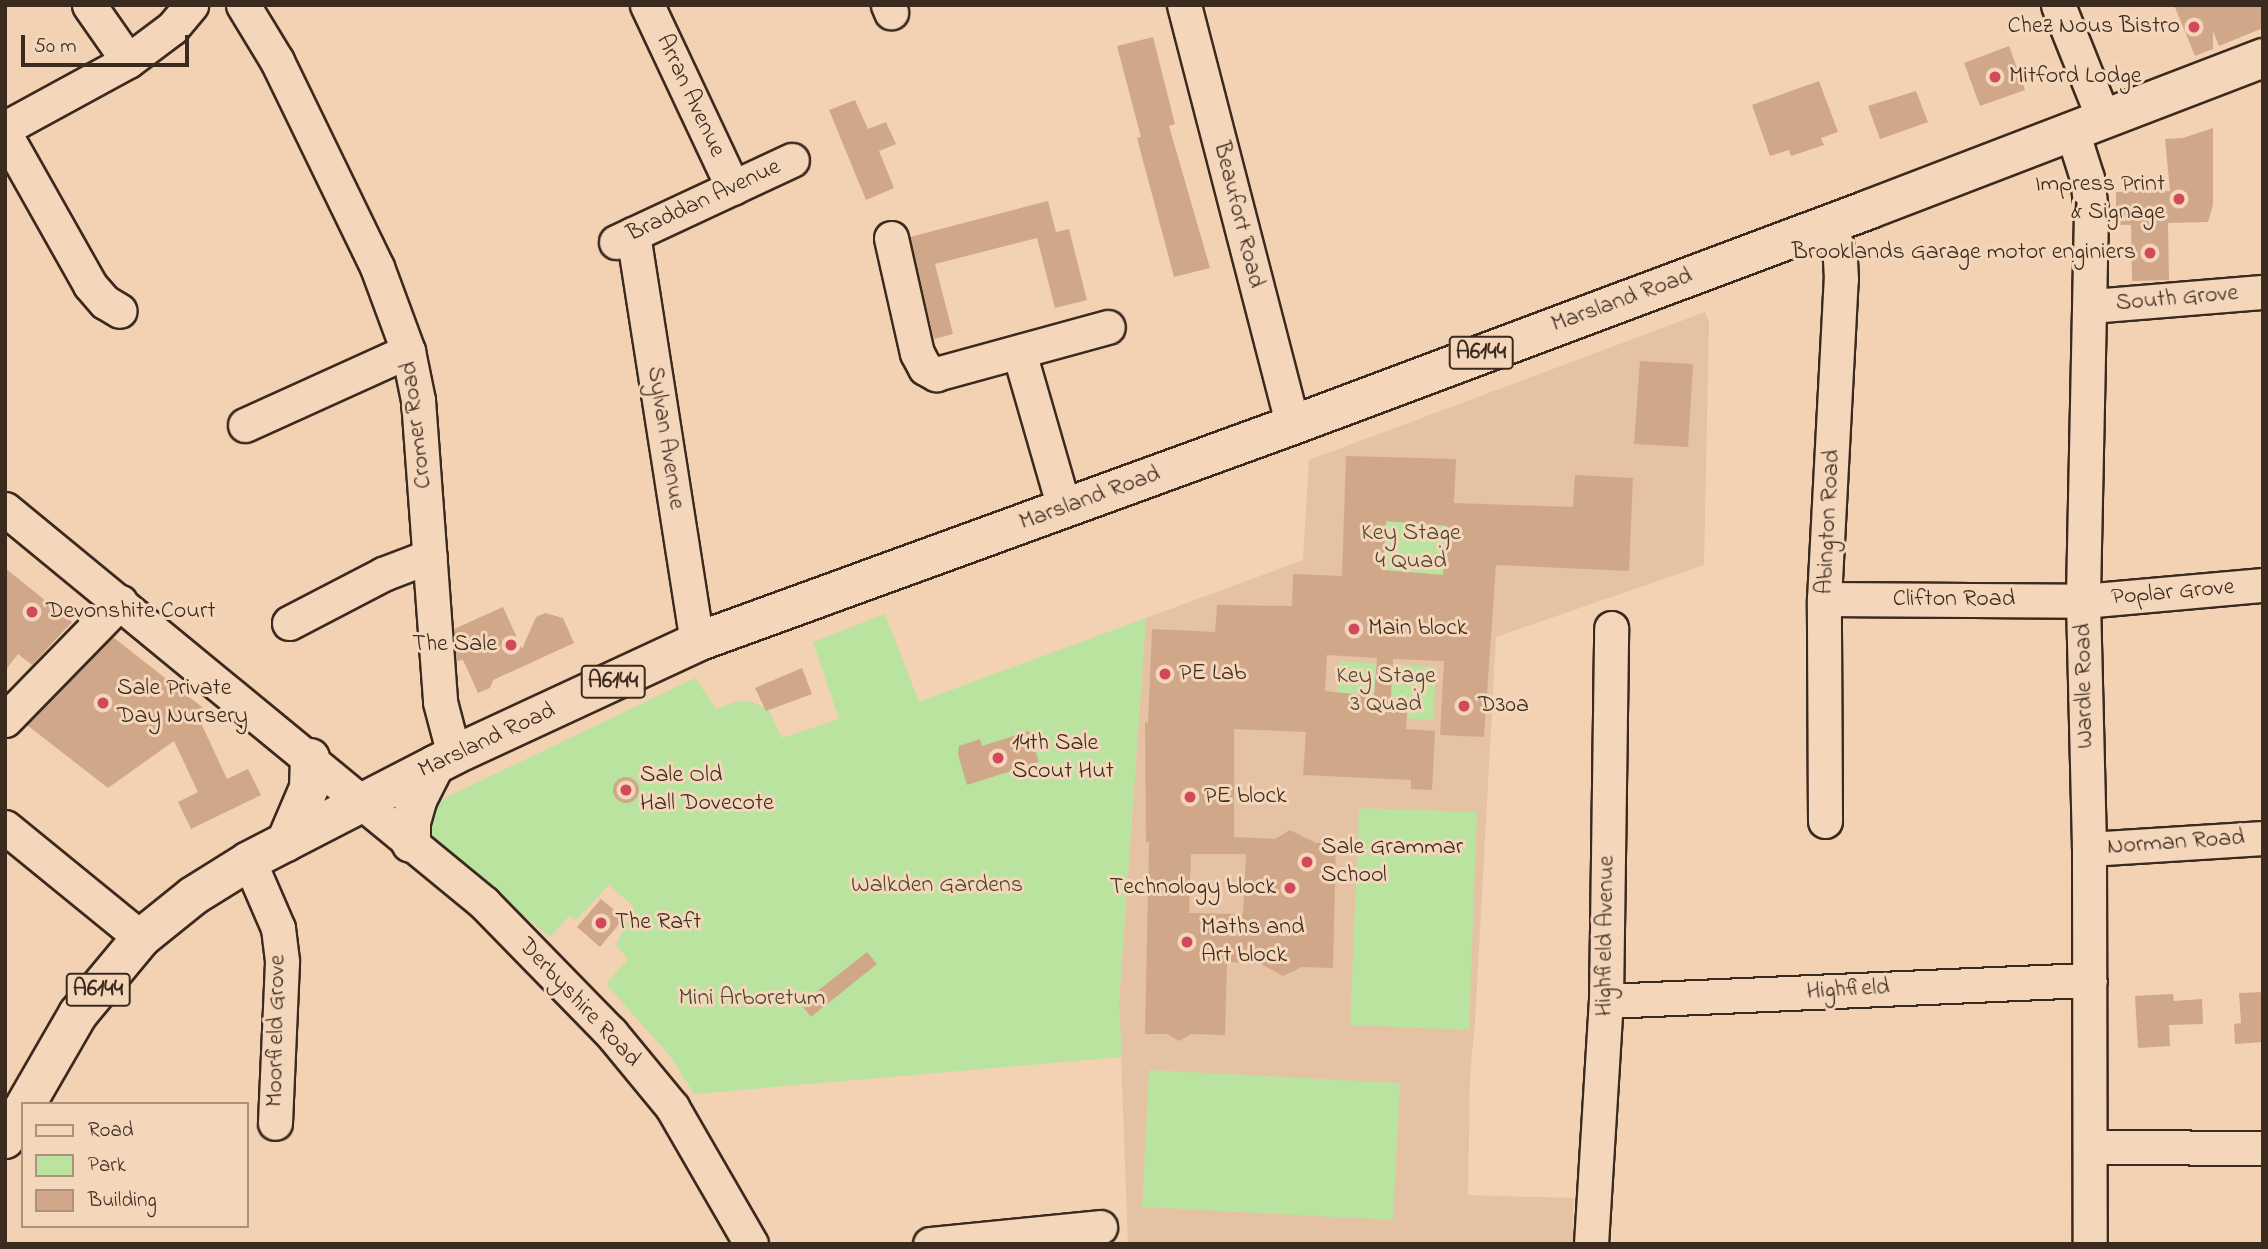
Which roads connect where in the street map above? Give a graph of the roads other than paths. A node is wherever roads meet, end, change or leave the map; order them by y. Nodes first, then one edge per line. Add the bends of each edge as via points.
1 (89, 5) edge
2 (191, 5) edge
3 (243, 5) edge
4 (647, 5) edge
5 (1184, 5) edge
6 (2058, 5) edge
7 (2263, 58) edge
8 (128, 61) junction
9 (2088, 126) junction
10 (5, 128) edge
11 (5, 134) edge
12 (792, 160) dead end
13 (733, 188) junction
14 (1830, 224) junction
15 (624, 238) joint
16 (891, 238) dead end
17 (2263, 292) edge
18 (2091, 306) junction
19 (120, 311) dead end
20 (1108, 327) dead end
21 (408, 351) junction
22 (1019, 352) junction
23 (245, 425) dead end
24 (1293, 425) junction
25 (1064, 508) junction
26 (5, 509) edge
27 (430, 556) junction
28 (2263, 585) edge
29 (1824, 599) junction
30 (2083, 601) junction
31 (120, 602) junction
32 (289, 624) dead end
33 (1611, 628) dead end
34 (697, 642) junction
35 (5, 720) edge
36 (310, 758) junction
37 (445, 760) junction
38 (362, 802) junction
39 (1825, 821) dead end
40 (5, 827) edge
41 (2263, 838) edge
42 (286, 842) junction
43 (411, 843) junction
44 (2089, 849) junction
45 (249, 861) junction
46 (141, 938) junction
47 (2090, 980) junction
48 (1606, 1001) junction
49 (27, 1102) edge
50 (21, 1112) edge
51 (275, 1124) dead end
52 (5, 1139) edge
53 (2092, 1147) junction
54 (2263, 1148) edge
55 (1100, 1227) dead end
56 (751, 1244) edge
57 (930, 1244) edge
58 (1591, 1244) edge
59 (2090, 1244) edge

1 - 8 street
2 - 8 street via 172,28
3 - 21 street, Cromer Road via 277,61 377,267
4 - 13 street, Arran Avenue
5 - 24 street, Beaufort Road
6 - 9 street, Wardle Road
7 - 9 main road, Marsland Road / A6144
8 - 10 street
9 - 14 main road, Marsland Road / A6144
9 - 18 street, Wardle Road
11 - 19 street via 90,285 104,302
12 - 13 street, Braddan Avenue
13 - 15 street, Braddan Avenue
14 - 24 main road, Marsland Road / A6144
14 - 29 street, Abington Road via 1841,279
15 - 34 street, Sylvan Avenue
16 - 22 street via 917,353 925,368 936,374
17 - 18 street, South Grove
18 - 30 street, Wardle Road
20 - 22 street
21 - 23 street
21 - 27 street, Cromer Road via 418,400
22 - 25 street
24 - 25 main road, Marsland Road / A6144
25 - 34 main road, Marsland Road / A6144
26 - 31 street, Derbyshire Road
27 - 32 street via 383,574
27 - 37 street, Cromer Road
28 - 30 street, Poplar Grove
29 - 30 street, Clifton Road
29 - 39 street, Abington Road
30 - 44 street, Wardle Road
31 - 35 street
31 - 36 street, Derbyshire Road
33 - 48 street, Highfield Avenue
34 - 37 main road, Marsland Road / A6144
36 - 38 street, Derbyshire Road
36 - 42 main road via 309,788
37 - 38 main road, Marsland Road / A6144
37 - 43 main road via 418,798
38 - 42 main road, Marsland Road / A6144
38 - 43 street, Derbyshire Road
40 - 46 street
41 - 44 street, Norman Road
42 - 45 main road, Marsland Road / A6144
43 - 56 street, Derbyshire Road via 484,903 628,1053 672,1107
44 - 47 street, Wardle Road
45 - 46 main road, Marsland Road / A6144 via 193,896
45 - 51 street, Moorfield Grove via 278,928 282,962
46 - 49 main road, Marsland Road / A6144 via 78,1014
47 - 48 street, Highfield
47 - 53 street, Wardle Road
48 - 58 street, Highfield Avenue
50 - 52 main road
53 - 54 street
53 - 59 street, Wardle Road
55 - 57 street

